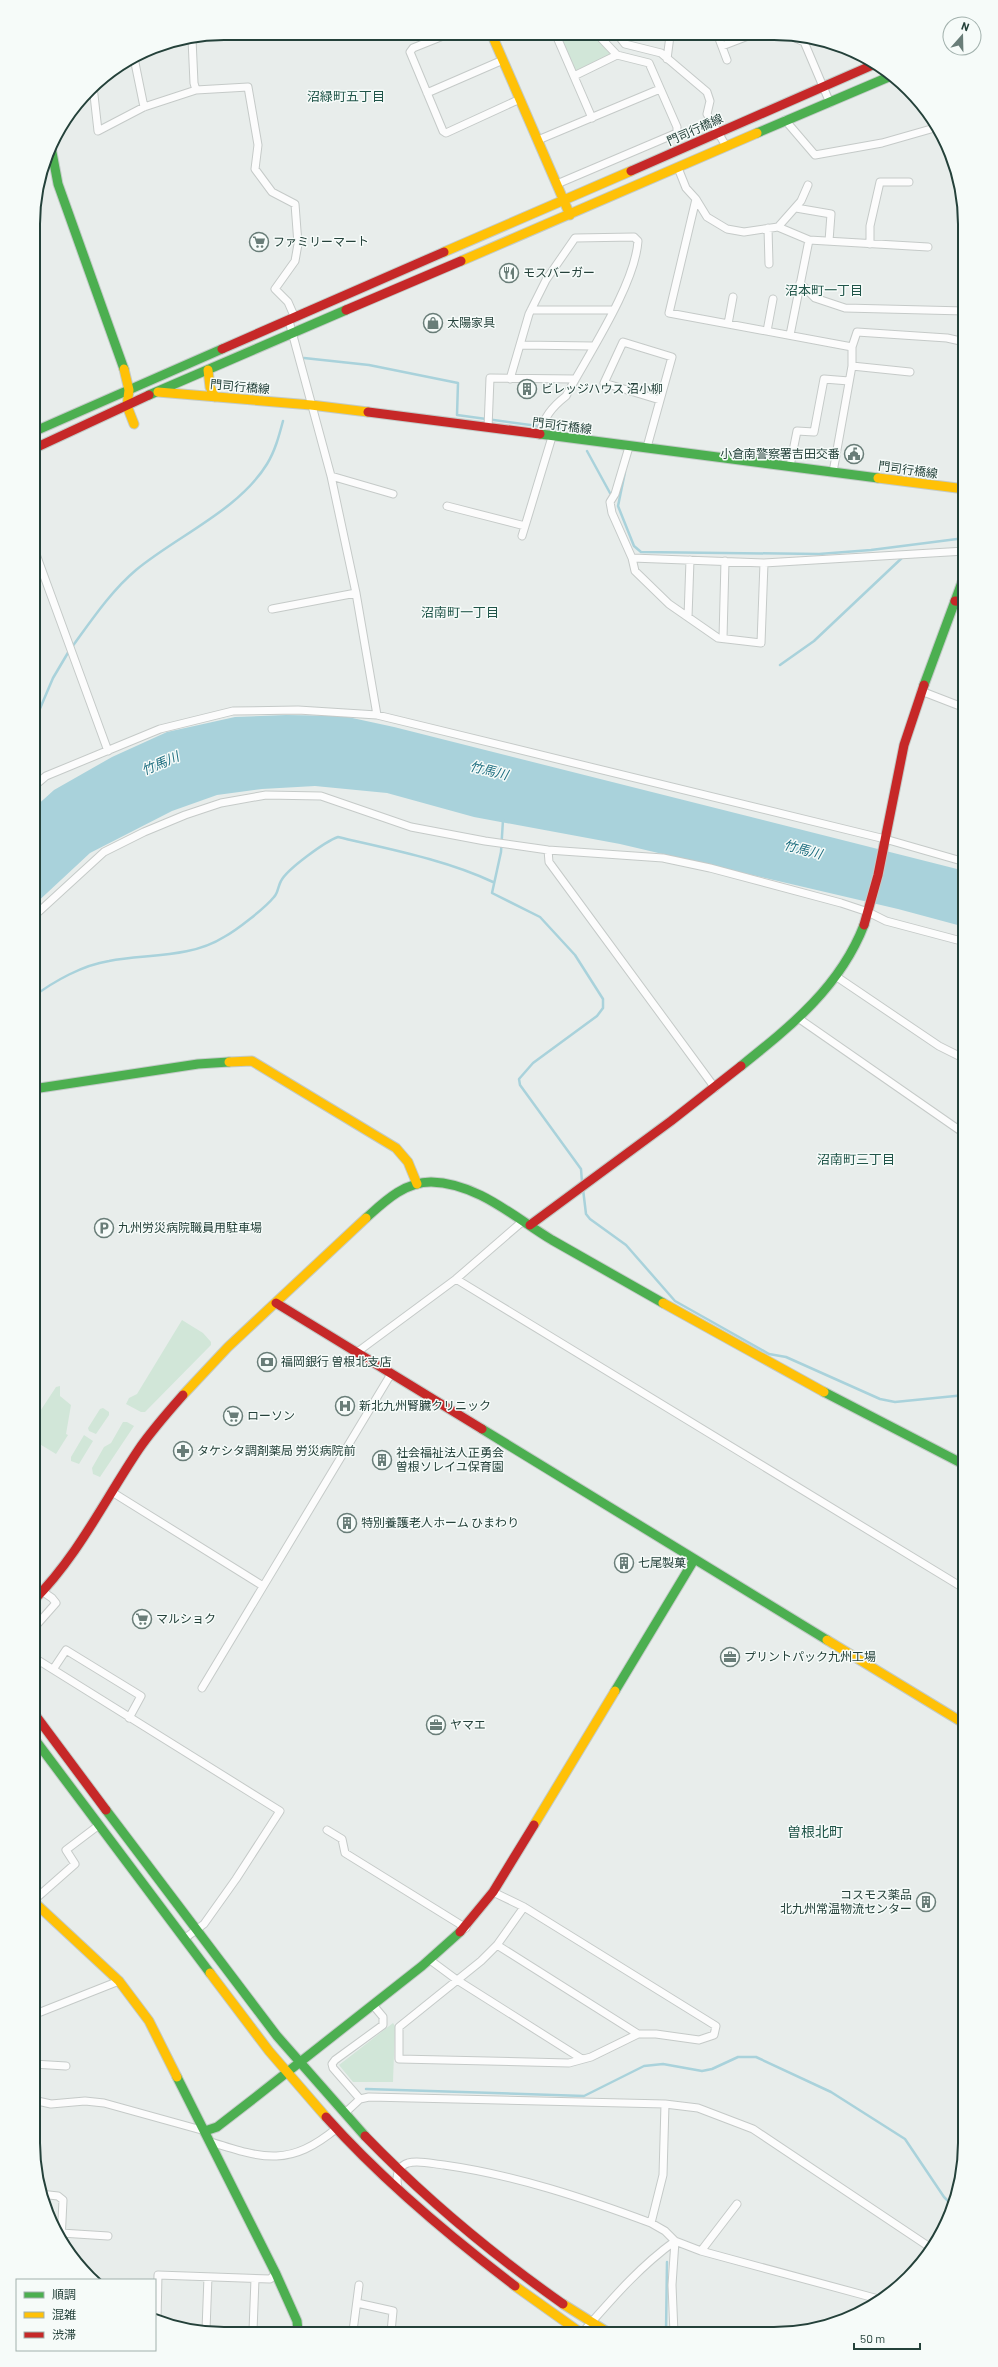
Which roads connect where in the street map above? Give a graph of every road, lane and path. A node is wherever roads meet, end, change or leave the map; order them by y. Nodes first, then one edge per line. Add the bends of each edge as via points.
1 (427, 40) edge
2 (494, 40) edge
3 (558, 40) edge
4 (603, 40) edge
5 (622, 40) edge
6 (669, 40) edge
7 (720, 40) edge
8 (738, 40) edge
9 (192, 43) edge
10 (805, 43) edge
11 (722, 46) junction
12 (617, 55) junction
13 (667, 59) junction
14 (503, 60) junction
15 (727, 60) dead end
16 (135, 63) edge
17 (869, 67) edge
18 (574, 76) junction
19 (886, 78) edge
20 (823, 87) junction
21 (660, 89) junction
22 (196, 90) junction
23 (427, 93) junction
24 (94, 94) edge
25 (520, 99) junction
26 (830, 103) junction
27 (144, 107) junction
28 (592, 118) junction
29 (784, 120) junction
30 (931, 129) edge
31 (718, 133) junction
32 (538, 140) junction
33 (726, 146) junction
34 (53, 157) edge
35 (678, 168) junction
36 (909, 182) dead end
37 (557, 184) junction
38 (808, 185) dead end
39 (696, 199) junction
40 (564, 200) junction
41 (796, 208) junction
42 (570, 215) junction
43 (778, 227) junction
44 (768, 228) junction
45 (809, 240) junction
46 (829, 241) junction
47 (870, 244) junction
48 (928, 247) dead end
49 (769, 264) dead end
50 (800, 283) junction
51 (733, 297) dead end
52 (773, 299) dead end
53 (531, 310) junction
54 (612, 310) junction
55 (958, 311) edge
56 (292, 319) junction
57 (728, 324) junction
58 (767, 331) junction
59 (294, 334) junction
60 (790, 335) junction
61 (958, 340) edge
62 (520, 345) junction
63 (593, 346) junction
64 (852, 347) junction
65 (852, 366) junction
66 (208, 370) junction
67 (910, 372) dead end
68 (510, 379) junction
69 (575, 379) junction
70 (849, 381) junction
71 (129, 390) junction
72 (156, 392) junction
73 (215, 397) junction
74 (660, 400) junction
75 (311, 405) junction
76 (127, 406) junction
77 (134, 424) dead end
78 (488, 425) junction
79 (40, 429) edge
80 (541, 429) junction
81 (552, 436) junction
82 (40, 446) edge
83 (629, 447) junction
84 (647, 447) junction
85 (790, 466) junction
86 (833, 472) junction
87 (331, 476) junction
88 (958, 488) edge
89 (393, 494) dead end
90 (447, 506) dead end
91 (525, 526) junction
92 (522, 536) dead end
93 (958, 551) edge
94 (632, 558) junction
95 (690, 560) junction
96 (725, 561) junction
97 (764, 563) junction
98 (40, 566) edge
99 (356, 593) junction
100 (958, 593) edge
101 (955, 601) junction
102 (958, 601) edge
103 (272, 609) dead end
104 (688, 617) junction
105 (723, 638) junction
106 (921, 691) junction
107 (958, 705) edge
108 (377, 715) junction
109 (108, 751) junction
110 (40, 781) edge
111 (884, 842) junction
112 (548, 850) junction
113 (958, 860) edge
114 (869, 909) junction
115 (40, 911) edge
116 (958, 940) edge
117 (837, 978) junction
118 (798, 1018) junction
119 (958, 1056) edge
120 (40, 1088) edge
121 (715, 1088) junction
122 (958, 1129) edge
123 (417, 1184) junction
124 (527, 1223) junction
125 (456, 1279) junction
126 (276, 1303) junction
127 (356, 1353) junction
128 (391, 1374) junction
129 (958, 1461) edge
130 (112, 1492) junction
131 (694, 1560) junction
132 (958, 1585) edge
133 (264, 1586) junction
134 (40, 1590) edge
135 (43, 1592) junction
136 (40, 1595) edge
137 (40, 1622) edge
138 (40, 1661) edge
139 (54, 1668) junction
140 (202, 1688) dead end
141 (129, 1718) junction
142 (958, 1720) edge
143 (40, 1721) edge
144 (40, 1746) edge
145 (99, 1825) junction
146 (327, 1830) dead end
147 (492, 1892) junction
148 (40, 1895) edge
149 (524, 1907) junction
150 (40, 1908) edge
151 (466, 1928) junction
152 (196, 1930) junction
153 (184, 1939) junction
154 (497, 1945) junction
155 (430, 1960) junction
156 (457, 1980) junction
157 (119, 1981) junction
158 (373, 2005) junction
159 (40, 2012) edge
160 (638, 2034) junction
161 (582, 2059) junction
162 (40, 2064) edge
163 (300, 2064) junction
164 (66, 2066) dead end
165 (287, 2073) junction
166 (360, 2100) junction
167 (40, 2102) edge
168 (665, 2104) junction
169 (345, 2113) junction
170 (337, 2128) junction
171 (206, 2131) junction
172 (211, 2142) junction
173 (399, 2169) junction
174 (398, 2188) junction
175 (47, 2195) edge
176 (737, 2204) dead end
177 (651, 2223) junction
178 (61, 2229) edge
179 (64, 2233) edge
180 (108, 2236) dead end
181 (675, 2241) junction
182 (927, 2245) edge
183 (701, 2251) junction
184 (276, 2274) junction
185 (208, 2277) junction
186 (255, 2279) junction
187 (359, 2285) dead end
188 (873, 2298) edge
189 (357, 2303) junction
190 (157, 2314) edge
191 (591, 2323) junction
192 (206, 2326) edge
193 (253, 2327) edge
194 (298, 2327) edge
195 (354, 2327) edge
196 (391, 2327) edge
197 (573, 2327) edge
198 (587, 2327) edge
199 (598, 2327) edge
200 (674, 2327) edge

1 - 23 street via 410,52
2 - 14 street
3 - 18 street
4 - 12 street
5 - 13 street via 625,44 661,54
6 - 13 street
7 - 11 street
8 - 11 street
9 - 22 street
10 - 20 street
11 - 15 street
12 - 18 street
12 - 21 street via 649,63
13 - 31 street via 707,92 710,101 707,114
14 - 23 street
14 - 25 street
16 - 27 street
17 - 20 street, 門司行橋線
18 - 28 street
19 - 26 street, 門司行橋線
20 - 26 street
20 - 31 street, 門司行橋線
21 - 28 street
21 - 37 street via 677,127 677,133
22 - 27 street
22 - 56 street via 248,87 258,145 255,169 272,192 295,204 298,244 295,261 275,289 288,302
23 - 25 street via 446,133
24 - 27 street via 98,131
25 - 32 street
26 - 29 street, 門司行橋線
28 - 32 street
29 - 30 street via 815,155 882,143
29 - 33 street, 門司行橋線
31 - 33 street
31 - 40 street, 門司行橋線
32 - 37 street
33 - 35 street, 門司行橋線
34 - 71 street via 58,184
35 - 39 street via 686,188
35 - 42 street, 門司行橋線
36 - 47 street via 880,182 870,226
37 - 40 street
38 - 41 street
39 - 44 street via 707,217 727,229 744,232
39 - 57 street via 669,313
40 - 42 street
40 - 56 street, 門司行橋線
41 - 43 street
41 - 46 street via 831,214
42 - 59 street, 門司行橋線
43 - 44 street
43 - 45 street
44 - 49 street
45 - 46 street
45 - 50 street
46 - 47 street
47 - 48 street
50 - 55 street via 815,298 845,308
50 - 60 street
51 - 57 street
52 - 58 street
53 - 54 street
53 - 54 street via 546,280 575,238 634,237 638,241 637,253
53 - 62 street
54 - 63 street
56 - 59 street
56 - 71 street, 門司行橋線
57 - 58 street
58 - 60 street
59 - 66 street, 門司行橋線
59 - 75 street
60 - 64 street
61 - 64 street via 857,332
62 - 63 street
62 - 68 street
63 - 69 street
64 - 65 street
65 - 67 street
65 - 70 street
66 - 72 street, 門司行橋線
66 - 73 street via 210,387
68 - 69 street
68 - 78 street via 490,378
69 - 80 street via 566,396 553,406
70 - 85 street via 824,379 814,432 797,431
70 - 86 street
71 - 72 street, 門司行橋線
71 - 76 street
71 - 79 street, 門司行橋線
72 - 73 street, 門司行橋線
72 - 76 street, 門司行橋線
73 - 75 street, 門司行橋線
74 - 74 street via 672,357 623,342 604,383
74 - 84 street
75 - 78 street, 門司行橋線
75 - 87 street
76 - 77 street
76 - 82 street, 門司行橋線
78 - 80 street, 門司行橋線
80 - 81 street, 門司行橋線
81 - 83 street, 門司行橋線
81 - 91 street
83 - 84 street, 門司行橋線
83 - 94 street via 615,494 610,502 612,513
84 - 85 street, 門司行橋線
85 - 86 street, 門司行橋線
86 - 88 street, 門司行橋線
87 - 89 street
87 - 99 street
90 - 91 street
91 - 92 street
93 - 97 street
94 - 95 street
94 - 104 street via 635,571 669,604
95 - 96 street
95 - 104 street
96 - 97 street
96 - 105 street
97 - 105 street via 761,643
98 - 109 street
99 - 103 street
99 - 108 street
100 - 101 street
101 - 102 street
101 - 106 street via 943,641
104 - 105 street via 718,638
106 - 107 street
106 - 111 street via 900,760
108 - 109 street via 298,710 233,711 160,729
108 - 111 street
109 - 110 street via 46,776
111 - 113 street
111 - 114 street
112 - 114 street via 663,858
112 - 115 street via 411,827 321,796 266,795 221,803 184,815 104,852
112 - 121 street via 549,862
114 - 116 street via 886,921
114 - 117 street via 858,942
117 - 118 street
117 - 119 street via 939,1046
118 - 121 street
118 - 122 street
120 - 123 street via 198,1064 252,1061 396,1148 408,1162
121 - 124 street via 578,1190
123 - 124 street via 429,1182 459,1185 474,1190
123 - 126 street via 402,1189 384,1202
124 - 125 street
124 - 129 street via 730,1341
125 - 127 street
125 - 132 street
126 - 127 street
126 - 130 street via 228,1347 163,1417
127 - 128 street
128 - 131 street
128 - 133 street
130 - 133 street
130 - 135 street via 75,1553
131 - 142 street
131 - 147 street
133 - 140 street
134 - 135 street
135 - 136 street
135 - 137 street via 55,1600 56,1605
138 - 139 street
139 - 141 street
139 - 141 street via 66,1650 141,1696
141 - 152 street via 280,1811 236,1879 204,1924
143 - 152 street
144 - 145 street
145 - 148 street via 66,1850 75,1864
145 - 153 street
146 - 151 street via 342,1839 345,1853
147 - 149 street
147 - 151 street
149 - 154 street
149 - 160 street via 716,2026 714,2035 700,2040
150 - 157 street
151 - 155 street
152 - 153 street
152 - 163 street
153 - 165 street
154 - 156 street
154 - 160 street
155 - 156 street
155 - 158 street
156 - 161 street
156 - 161 street via 399,2027 399,2059 569,2063
157 - 159 street
157 - 171 street via 157,2035
158 - 163 street
158 - 166 street via 383,2017 383,2025 332,2064
160 - 161 street
162 - 164 street
163 - 165 street
163 - 169 street
165 - 170 street
165 - 171 street via 217,2127
166 - 168 street via 377,2097
166 - 169 street
167 - 171 street via 51,2104 85,2101 104,2103
168 - 177 street via 663,2175
168 - 182 street via 698,2108 753,2129
169 - 173 street
170 - 172 street via 322,2140 279,2157 259,2156
170 - 174 street
171 - 172 street
172 - 184 street
173 - 174 street via 396,2177
173 - 177 street via 406,2163 416,2162 457,2167 576,2196
173 - 191 street via 481,2242
174 - 197 street via 471,2252
175 - 178 street via 58,2196 63,2200
176 - 183 street
177 - 181 street
179 - 180 street
181 - 183 street
181 - 191 street via 650,2259 611,2298
181 - 200 street via 672,2285
183 - 188 street
184 - 186 street via 270,2279
184 - 194 street
185 - 186 street
185 - 190 street via 158,2275
185 - 192 street
186 - 193 street
187 - 189 street
189 - 195 street
189 - 196 street via 393,2310
191 - 198 street
191 - 199 street

